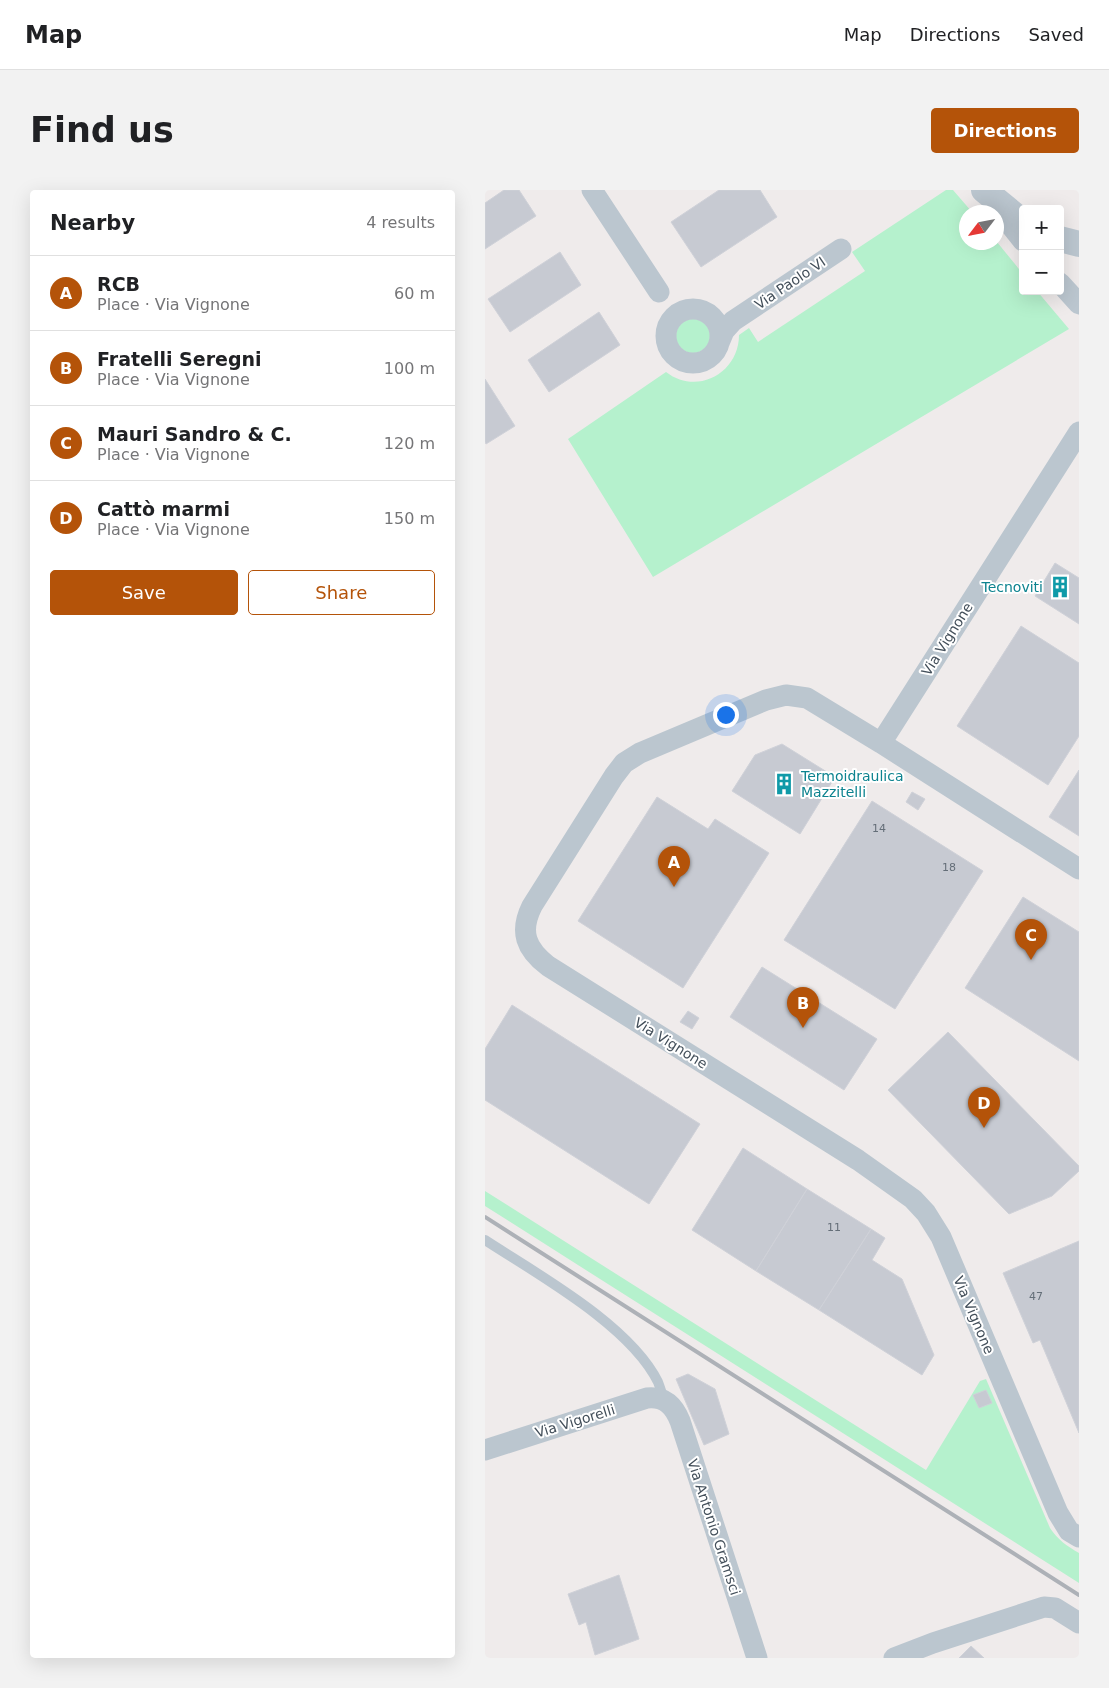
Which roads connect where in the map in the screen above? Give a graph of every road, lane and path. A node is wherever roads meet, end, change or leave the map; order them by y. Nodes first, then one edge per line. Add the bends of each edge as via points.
1 (592, 190) edge
2 (983, 190) edge
3 (1019, 219) edge
4 (1019, 236) edge
5 (1064, 240) edge
6 (1079, 244) edge
7 (841, 249) dead end
8 (1064, 288) edge
9 (659, 292) junction
10 (1079, 304) edge
11 (701, 312) junction
12 (738, 317) junction
13 (667, 329) junction
14 (719, 343) junction
15 (1079, 433) edge
16 (881, 743) junction
17 (1079, 869) edge
18 (485, 1240) edge
19 (665, 1400) junction
20 (485, 1450) edge
21 (1079, 1537) edge
22 (1079, 1623) edge
23 (757, 1658) edge
24 (894, 1658) edge

1 - 9 street, Via Paolo VI
2 - 3 street
2 - 4 street
5 - 6 street
7 - 12 street, Via Paolo VI
8 - 10 street
9 - 11 street, Via Paolo VI via 673,304
9 - 13 street, Via Paolo VI via 668,312
11 - 12 street, Via Paolo VI via 723,321
11 - 13 street via 684,310 676,315
11 - 14 street via 716,321
12 - 14 street, Via Paolo VI via 727,327
13 - 14 street, Via Paolo VI via 670,350 687,362 709,358
15 - 16 street, Via Vignone
16 - 17 street, Via Vignone
16 - 21 street, Via Vignone via 807,698 786,695 767,700 633,757 614,776 533,906 525,924 528,945 548,966 858,1160 919,1205 941,1237 1058,1512 1069,1531
18 - 19 lane via 560,1289 619,1334 646,1363
19 - 20 street, Via Vigorelli via 647,1398
19 - 23 street, Via Antonio Gramsci via 680,1422
22 - 24 street via 1055,1608 1044,1607

